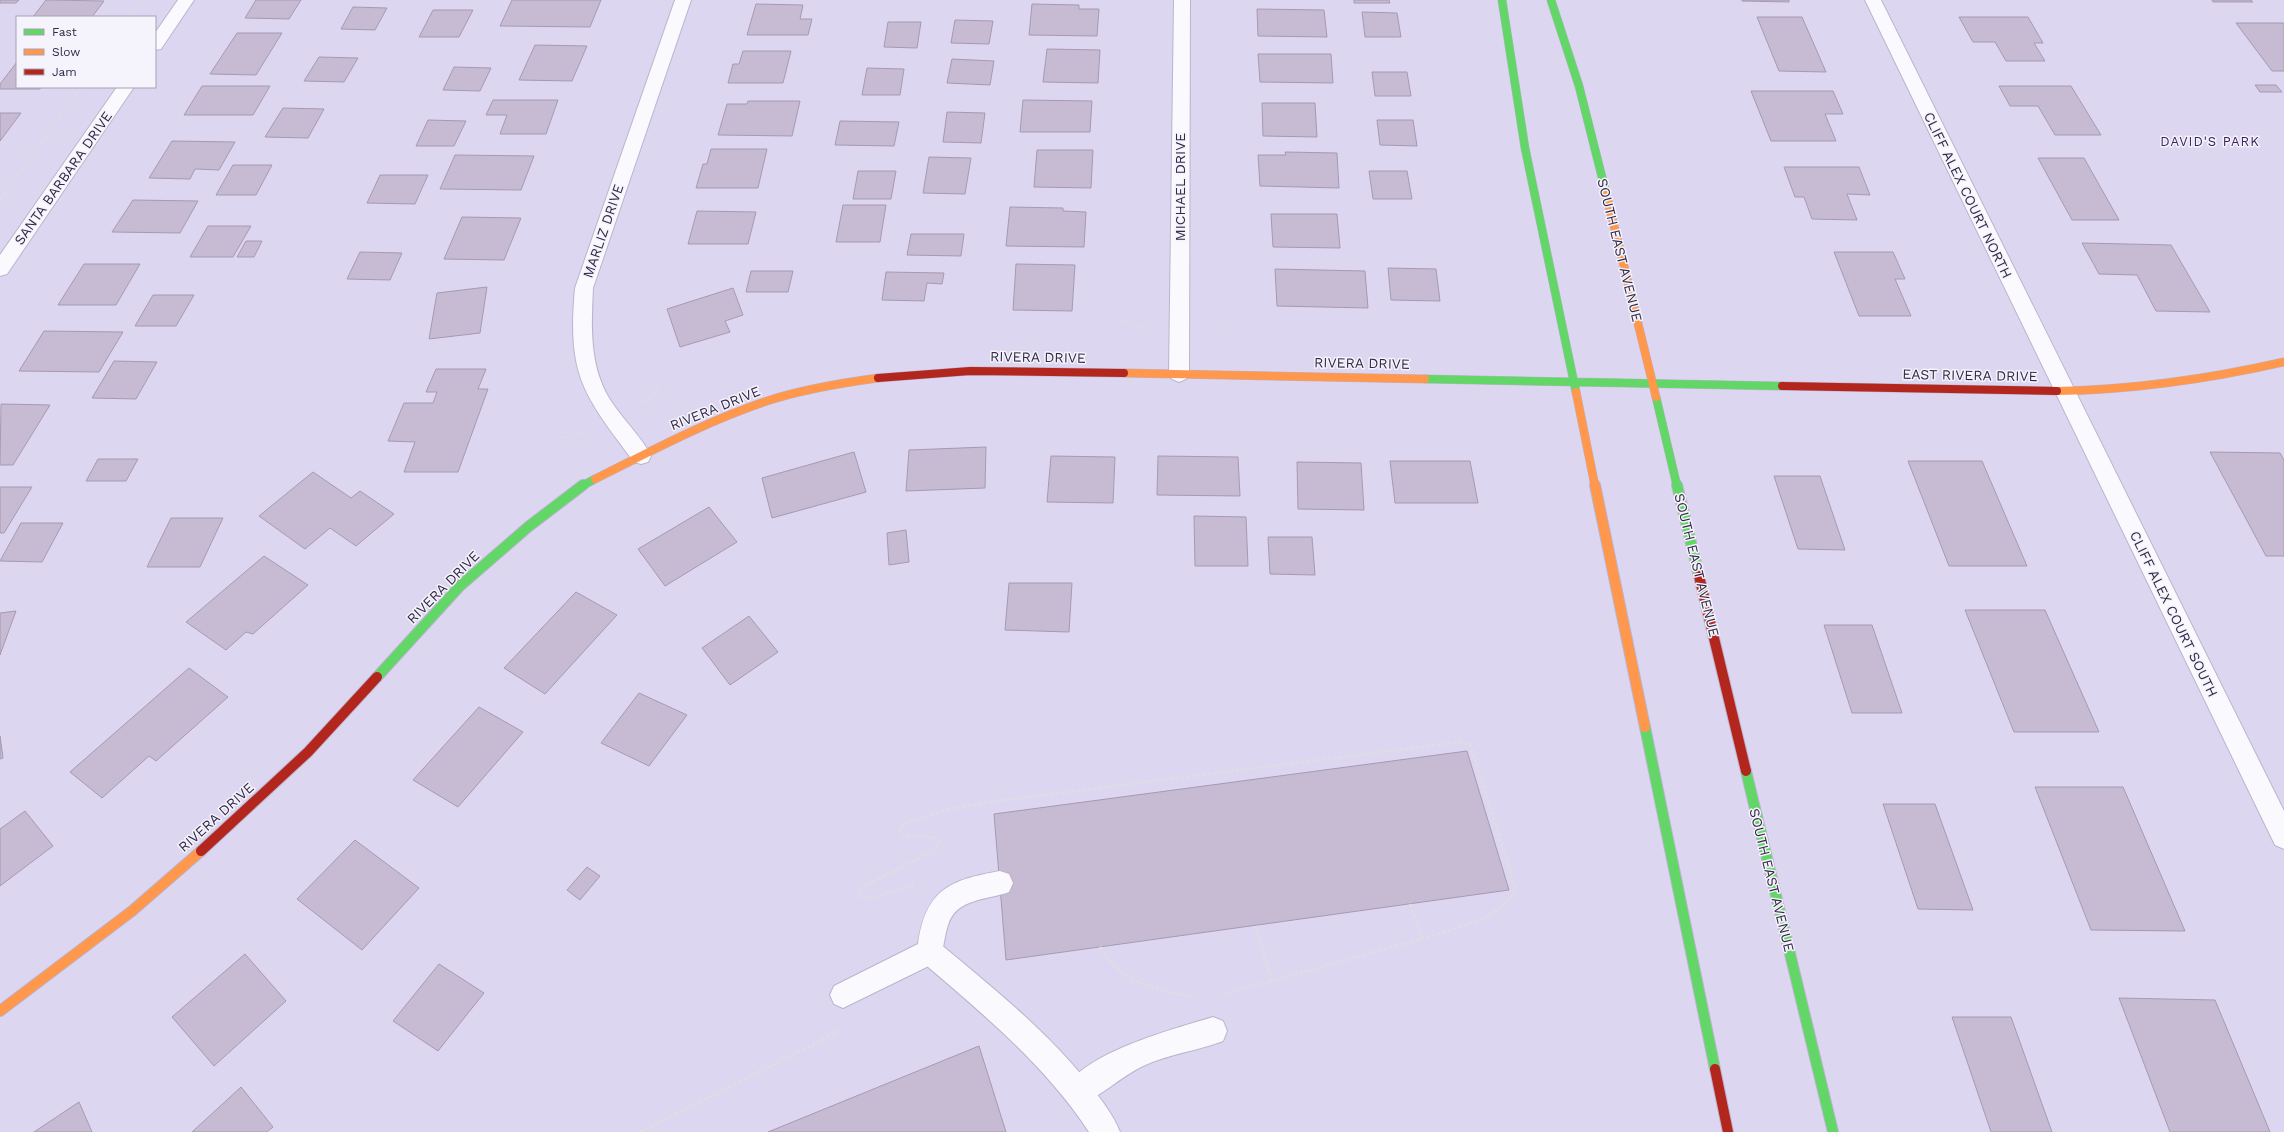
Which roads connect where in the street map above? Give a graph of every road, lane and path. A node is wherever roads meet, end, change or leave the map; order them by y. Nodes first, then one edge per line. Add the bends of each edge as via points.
1 (144, 0) edge
2 (186, 0) edge
3 (683, 0) edge
4 (1182, 0) edge
5 (1502, 0) edge
6 (1551, 0) edge
7 (1873, 0) edge
8 (132, 16) edge
9 (156, 44) edge
10 (80, 88) edge
11 (125, 88) edge
12 (0, 200) edge
13 (0, 269) edge
14 (2284, 362) edge
15 (1179, 374) junction
16 (1575, 382) junction
17 (1652, 383) junction
18 (2064, 391) junction
19 (641, 456) junction
20 (2284, 837) edge
21 (1000, 883) dead end
22 (950, 900) junction
23 (1410, 904) dead end
24 (1255, 926) dead end
25 (1422, 938) junction
26 (1100, 947) dead end
27 (930, 952) junction
28 (1272, 981) junction
29 (843, 995) dead end
30 (1220, 995) dead end
31 (1198, 998) dead end
32 (0, 1011) edge
33 (846, 1026) dead end
34 (1213, 1031) dead end
35 (1078, 1092) junction
36 (640, 1132) edge
37 (1106, 1132) edge
38 (1728, 1132) edge
39 (1833, 1132) edge

1 - 8 path
2 - 9 street
3 - 19 street, MARLIZ DRIVE via 584,288 581,332 587,368 596,394
4 - 15 street, MICHAEL DRIVE
5 - 16 main road via 1506,40
6 - 17 main road, SOUTH EAST AVENUE via 1579,86
7 - 18 street, CLIFF ALEX COURT NORTH
10 - 12 path
11 - 13 street, SANTA BARBARA DRIVE
14 - 18 main road, EAST RIVERA DRIVE via 2181,384
15 - 16 main road, RIVERA DRIVE
15 - 19 main road, RIVERA DRIVE via 960,370 913,373 831,385 754,405 701,426
16 - 17 main road, RIVERA DRIVE
16 - 38 main road
17 - 18 main road, EAST RIVERA DRIVE
17 - 39 main road, SOUTH EAST AVENUE
18 - 20 street, CLIFF ALEX COURT SOUTH
19 - 32 main road, RIVERA DRIVE via 583,485 528,527 460,586 308,752 210,843 132,911
21 - 22 street via 972,889
22 - 25 path via 926,885 913,885 871,898 860,896 861,888 936,849 939,842 934,837 904,836 900,830 903,824 949,809 1461,742 1470,744 1515,889 1513,895 1500,908 1480,920
22 - 27 street via 938,912
23 - 25 path
24 - 28 path
25 - 28 path
26 - 31 path via 1105,958 1139,985
27 - 29 street
27 - 35 street via 1039,1046
28 - 30 path
33 - 36 path via 834,1035
34 - 35 street via 1140,1053 1109,1069
35 - 37 street

